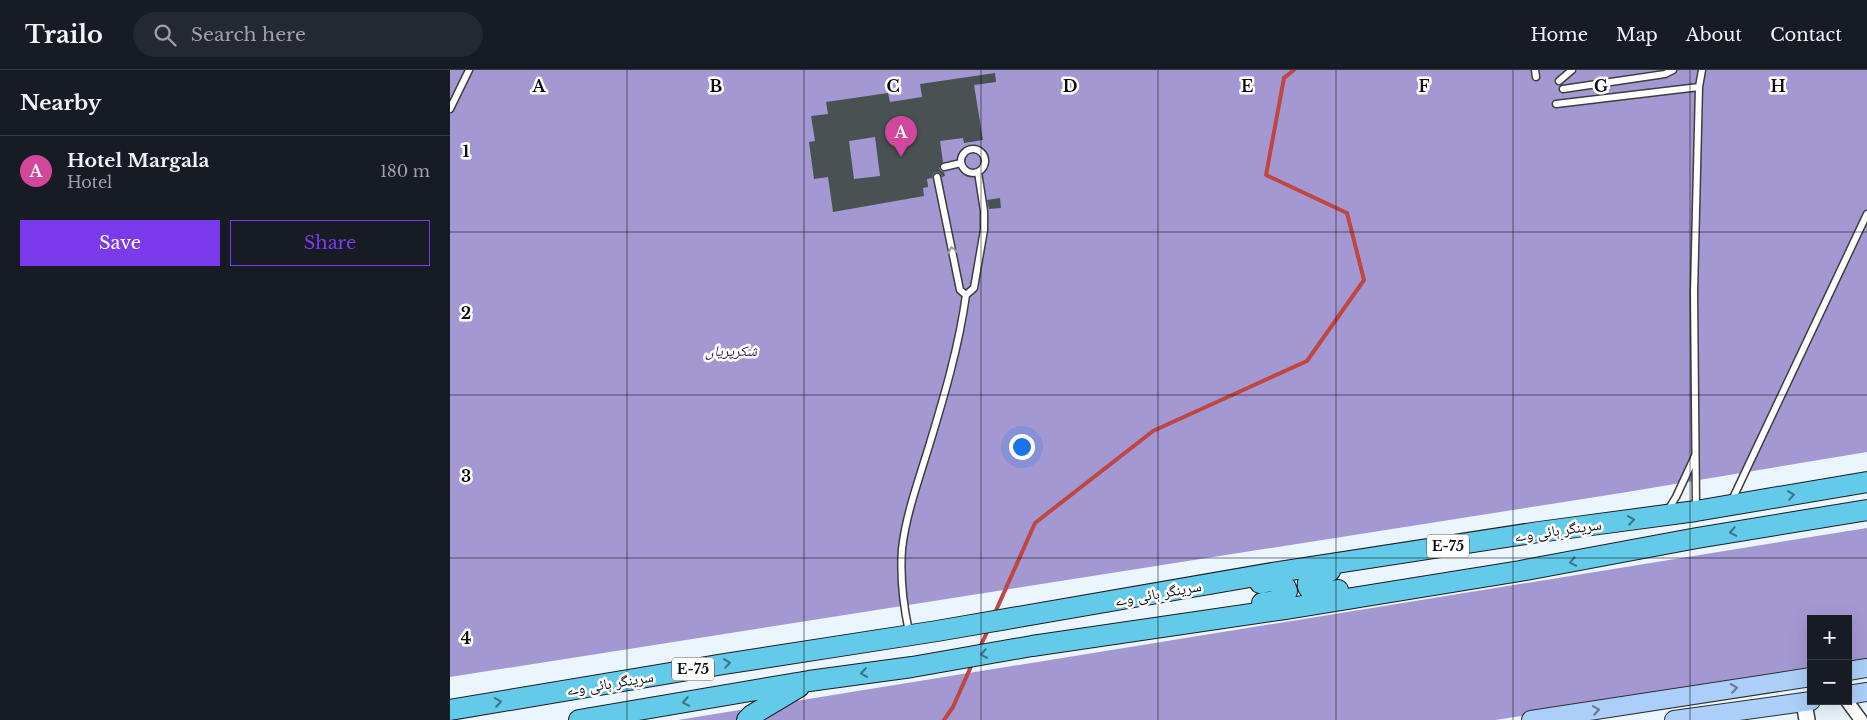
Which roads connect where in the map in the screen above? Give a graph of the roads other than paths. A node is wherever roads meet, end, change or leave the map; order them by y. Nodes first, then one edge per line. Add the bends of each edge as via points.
1 (469, 70) edge
2 (1534, 70) edge
3 (1572, 70) edge
4 (1673, 70) edge
5 (1702, 70) edge
6 (1536, 78) dead end
7 (1560, 81) dead end
8 (1699, 87) junction
9 (1563, 89) dead end
10 (1556, 104) dead end
11 (450, 108) edge
12 (961, 163) junction
13 (944, 167) dead end
14 (978, 172) junction
15 (937, 177) dead end
16 (1867, 214) edge
17 (966, 295) junction
18 (1696, 454) junction
19 (1867, 482) edge
20 (1730, 505) junction
21 (1867, 510) edge
22 (1696, 511) junction
23 (1665, 515) junction
24 (1539, 532) junction
25 (1520, 571) junction
26 (1053, 610) junction
27 (910, 635) junction
28 (1079, 639) junction
29 (1867, 668) edge
30 (1852, 670) edge
31 (1807, 678) edge
32 (809, 681) junction
33 (1867, 692) edge
34 (1852, 694) edge
35 (1686, 696) junction
36 (1807, 701) edge
37 (1850, 705) edge
38 (450, 710) edge
39 (613, 715) junction
40 (1681, 719) edge
41 (579, 720) edge
42 (650, 720) edge
43 (747, 720) edge
44 (1530, 720) edge
45 (1806, 720) edge
46 (1861, 720) edge

1 - 11 lane
2 - 6 lane
3 - 7 lane
4 - 9 lane via 1665,74
5 - 8 lane
8 - 10 lane
8 - 18 lane via 1694,293
12 - 13 lane
12 - 14 lane via 968,172
12 - 14 lane via 967,150 979,150 986,160
14 - 17 lane via 984,211 981,247 974,288
17 -> 15 lane via 960,290
16 - 20 lane
17 - 27 lane via 940,410 904,534 902,601
18 - 22 lane
18 - 23 lane
20 -> 19 highway, سرینگر ہائی وے / E-75
20 - 22 highway, سرینگر ہائی وے / E-75
21 -> 25 highway, سرینگر ہائی وے / E-75
22 - 23 highway, سرینگر ہائی وے / E-75
24 -> 23 highway, سرینگر ہائی وے / E-75
24 - 25 highway via 1506,545 1318,573 1311,576 1308,583 1310,590 1318,593 1480,569
24 - 26 highway, سرینگر ہائی وے / E-75
25 - 28 highway, سرینگر ہائی وے / E-75
26 - 27 highway, سرینگر ہائی وے / E-75
26 - 28 highway via 1085,611 1274,581 1282,582 1286,588 1286,594 1280,600 1118,626
38 -> 27 highway, سرینگر ہائی وے / E-75
28 -> 32 highway, سرینگر ہائی وے / E-75
29 - 30 main road
35 -> 31 main road
32 -> 39 highway, سرینگر ہائی وے / E-75
32 - 43 highway
33 - 34 main road
35 - 40 main road
44 -> 35 main road
36 - 40 main road
36 - 45 street
37 - 46 street
39 - 41 highway, سرینگر ہائی وے / E-75
39 - 42 highway

